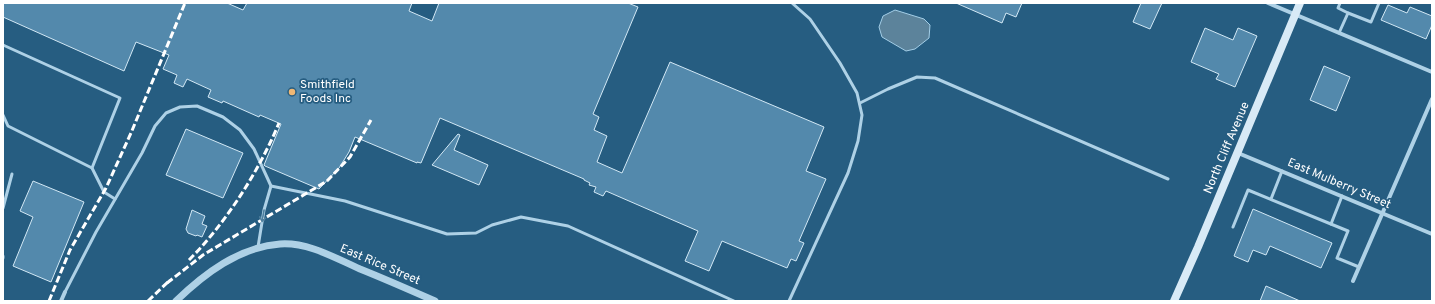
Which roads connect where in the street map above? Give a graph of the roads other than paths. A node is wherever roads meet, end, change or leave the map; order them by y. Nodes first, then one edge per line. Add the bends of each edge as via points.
1 (792, 3) edge
2 (1268, 3) edge
3 (1300, 3) edge
4 (1340, 3) edge
5 (1379, 3) edge
6 (1348, 13) junction
7 (1295, 14) junction
8 (1339, 33) junction
9 (3, 45) edge
10 (1432, 72) edge
11 (1432, 98) edge
12 (860, 103) junction
13 (3, 115) edge
14 (1238, 153) junction
15 (92, 168) junction
16 (1282, 172) junction
17 (12, 174) dead end
18 (1168, 179) dead end
19 (271, 186) junction
20 (1342, 196) junction
21 (115, 199) junction
22 (1270, 199) junction
23 (3, 208) edge
24 (1382, 213) junction
25 (1331, 224) junction
26 (1233, 227) dead end
27 (1432, 234) edge
28 (258, 247) junction
29 (1359, 267) junction
30 (1353, 282) dead end
31 (65, 292) joint
32 (61, 301) edge
33 (176, 301) edge
34 (435, 301) edge
35 (734, 301) edge
36 (789, 301) edge
37 (1174, 301) edge

1 - 12 lane via 810,19 840,63
2 - 7 street
3 - 7 main road, North Cliff Avenue
4 - 6 lane via 1338,8
5 - 6 lane via 1371,22
6 - 8 lane
7 - 8 street
7 - 14 main road, North Cliff Avenue
8 - 10 street
9 - 15 lane via 120,98
11 - 24 street
12 - 18 lane via 917,77 936,78
12 - 36 lane via 862,115 858,141 848,172
13 - 15 lane via 8,126
14 - 16 street, East Mulberry Street
14 - 37 main road, North Cliff Avenue
15 - 21 lane via 104,192
16 - 20 street, East Mulberry Street
16 - 22 lane
17 - 23 lane
19 - 21 lane via 254,149 240,130 223,117 197,106 180,107 166,113 155,126
19 -> 28 lane
19 - 35 lane via 345,201 447,234 476,233 492,225 521,217 568,226
20 - 24 street, East Mulberry Street
20 - 25 lane
21 - 31 lane
22 - 25 lane
22 - 26 lane via 1248,190
24 - 27 street, East Mulberry Street
24 - 29 street
25 - 29 lane via 1348,231 1337,258
28 - 33 street, East Rice Street via 214,269
28 - 34 street, East Rice Street via 292,244 316,250
29 - 30 street
31 - 32 street

